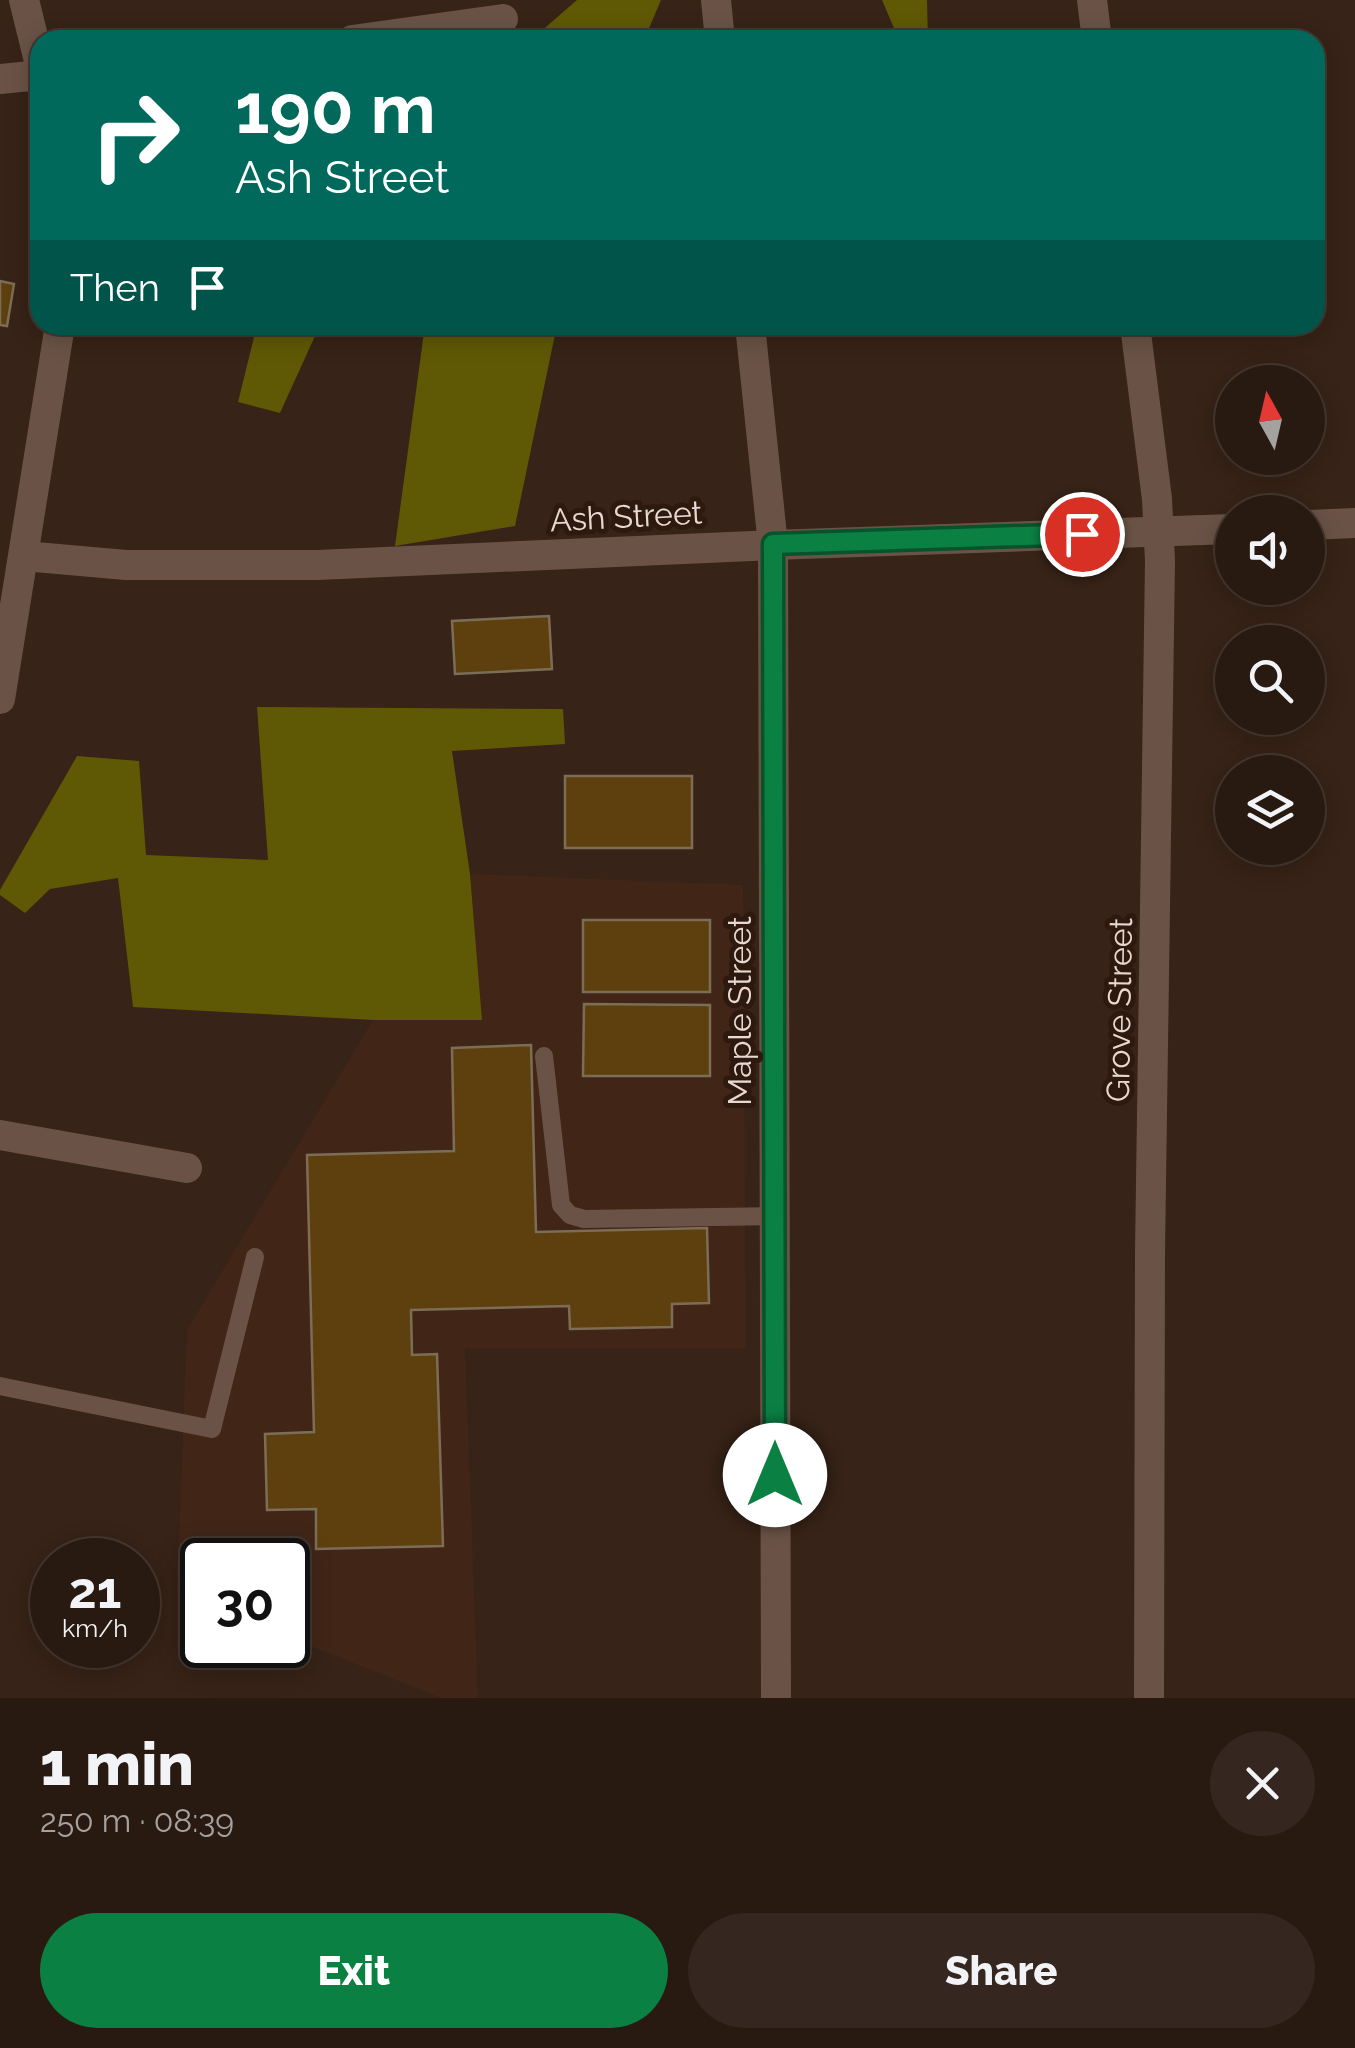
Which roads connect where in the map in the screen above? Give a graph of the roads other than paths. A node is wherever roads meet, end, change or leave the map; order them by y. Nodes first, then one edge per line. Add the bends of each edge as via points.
1 (24, 0) edge
2 (716, 0) edge
3 (1092, 0) edge
4 (503, 20) dead end
5 (31, 30) edge
6 (428, 30) edge
7 (719, 30) edge
8 (1096, 30) edge
9 (30, 77) edge
10 (0, 79) edge
11 (58, 335) edge
12 (751, 335) edge
13 (1135, 335) edge
14 (1355, 524) edge
15 (1325, 525) edge
16 (1215, 530) edge
17 (1159, 532) junction
18 (773, 544) junction
19 (24, 556) junction
20 (9, 594) edge
21 (0, 699) edge
22 (544, 1056) dead end
23 (0, 1135) edge
24 (187, 1168) dead end
25 (774, 1216) junction
26 (255, 1256) dead end
27 (0, 1386) edge
28 (776, 1698) edge
29 (1149, 1698) edge

1 - 5 street
2 - 7 street
3 - 8 street
4 - 6 street
9 - 10 street
11 - 19 street
12 - 18 street, Maple Street
13 - 17 street, Grove Street
14 - 15 street
16 - 17 street, Ash Street
17 - 18 street, Ash Street
17 - 29 street, Grove Street
18 - 19 street, Ash Street via 317,565 126,565
18 - 25 street, Maple Street
19 - 20 street
20 - 21 street
22 - 25 lane via 561,1205 570,1214
23 - 24 street
25 - 28 street, Maple Street
26 - 27 lane via 212,1429

